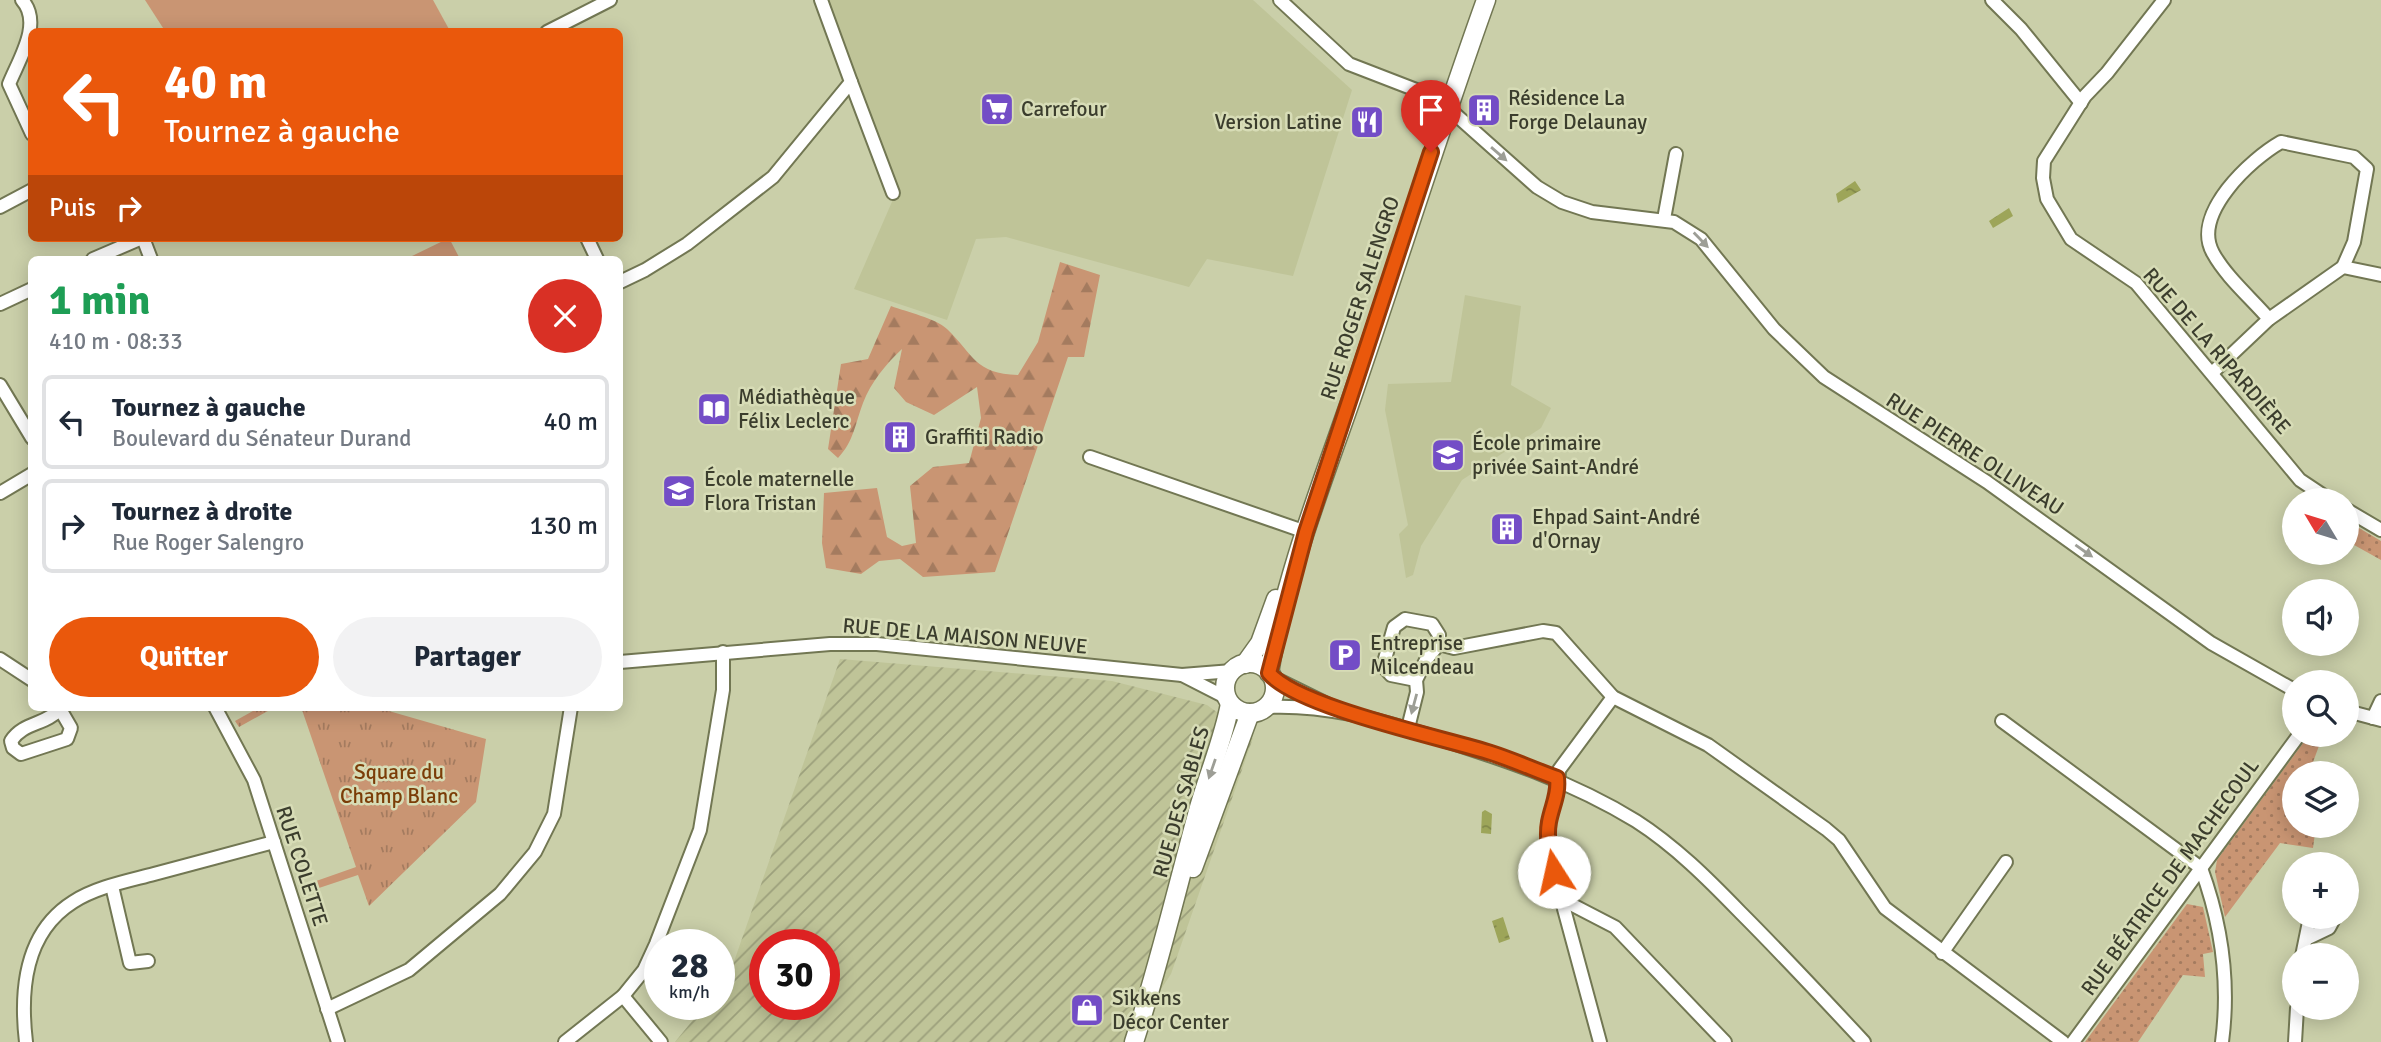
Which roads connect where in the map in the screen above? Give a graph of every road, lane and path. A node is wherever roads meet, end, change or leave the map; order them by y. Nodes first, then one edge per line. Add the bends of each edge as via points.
1 (22, 0) edge
2 (610, 0) edge
3 (821, 0) edge
4 (1280, 0) edge
5 (1486, 0) edge
6 (1992, 0) edge
7 (2164, 0) edge
8 (31, 28) edge
9 (555, 28) edge
10 (28, 35) edge
11 (851, 82) junction
12 (2081, 103) junction
13 (1448, 108) junction
14 (28, 125) edge
15 (1676, 154) dead end
16 (28, 192) edge
17 (893, 193) dead end
18 (0, 207) edge
19 (1664, 219) junction
20 (133, 242) edge
21 (100, 256) edge
22 (2343, 267) junction
23 (2381, 275) edge
24 (623, 281) edge
25 (28, 291) edge
26 (0, 304) edge
27 (2269, 319) junction
28 (2212, 373) junction
29 (0, 385) edge
30 (28, 431) edge
31 (1090, 457) dead end
32 (28, 476) edge
33 (2312, 488) edge
34 (0, 493) edge
35 (2359, 517) edge
36 (2381, 530) edge
37 (1306, 532) junction
38 (1440, 644) junction
39 (723, 652) junction
40 (0, 659) edge
41 (623, 662) edge
42 (1238, 668) junction
43 (1182, 674) junction
44 (1270, 675) junction
45 (28, 677) edge
46 (1416, 680) junction
47 (2282, 683) edge
48 (1613, 697) junction
49 (1228, 701) junction
50 (2381, 701) edge
51 (1258, 710) junction
52 (1341, 710) junction
53 (58, 711) edge
54 (62, 711) edge
55 (217, 711) edge
56 (569, 711) edge
57 (2359, 714) edge
58 (2377, 719) edge
59 (2002, 720) dead end
60 (1408, 728) junction
61 (2290, 747) edge
62 (1557, 778) junction
63 (274, 842) junction
64 (2006, 862) dead end
65 (2201, 868) junction
66 (112, 886) junction
67 (1561, 900) junction
68 (1174, 913) junction
69 (2308, 929) edge
70 (2327, 929) edge
71 (2306, 939) junction
72 (2305, 943) edge
73 (1942, 953) junction
74 (148, 961) dead end
75 (623, 996) junction
76 (327, 1009) junction
77 (2296, 1020) edge
78 (661, 1041) edge
79 (26, 1042) edge
80 (338, 1042) edge
81 (565, 1042) edge
82 (1134, 1042) edge
83 (1600, 1042) edge
84 (1725, 1042) edge
85 (1864, 1042) edge
86 (2063, 1042) edge
87 (2073, 1042) edge
88 (2222, 1042) edge
89 (2295, 1042) edge

1 - 8 street via 30,9
2 - 9 street
3 - 11 street
4 - 13 street, RUE PIERRE OLLIVEAU via 1349,64 1437,98
5 - 13 main road, RUE ROGER SALENGRO
6 - 12 street
7 - 12 street
10 - 14 street via 9,84
11 - 17 street
11 - 24 street via 773,177 687,244
12 - 28 street, RUE DE LA RIPARDIÈRE via 2044,160 2047,199 2071,239 2136,283
13 -> 19 street, RUE PIERRE OLLIVEAU via 1538,187 1562,202 1591,212
13 - 37 main road, RUE ROGER SALENGRO
15 - 19 street
16 - 18 street
19 -> 47 street, RUE PIERRE OLLIVEAU via 1701,239 1774,329 1824,377 1987,482 2211,643
20 - 21 street
22 - 23 street
22 - 27 street
22 - 27 street via 2354,242 2367,169 2354,157 2281,142 2259,155 2217,202 2207,232 2213,252
25 - 26 street
27 - 28 street
28 - 33 street, RUE DE LA RIPARDIÈRE via 2300,480
29 - 30 street
31 - 37 street
32 - 34 street
35 - 36 street
37 - 42 main road, RUE ROGER SALENGRO via 1260,643
37 - 44 main road, RUE ROGER SALENGRO
38 - 46 street
38 - 46 street via 1432,624 1420,619 1405,619 1394,627 1383,666 1391,676
38 - 48 street via 1454,648 1543,631 1556,633
39 - 41 street, RUE DE LA MAISON NEUVE
39 - 43 street, RUE DE LA MAISON NEUVE via 877,644
39 - 75 street via 723,690 700,830 652,953
40 - 45 street
42 - 43 street, RUE DE LA MAISON NEUVE
42 - 44 main road via 1258,665
42 - 49 main road via 1226,684
43 - 49 street, RUE DE LA MAISON NEUVE
44 - 51 main road via 1274,693
44 - 52 street
46 -> 60 street
48 - 62 street
48 - 73 street via 1708,745 1826,829 1839,840 1885,908
49 - 51 main road
49 -> 68 main road, RUE DES SABLES via 1225,731 1199,809
50 - 58 street
51 - 52 street via 1293,706
51 - 68 main road, RUE DES SABLES via 1234,748 1208,834
52 - 60 street
53 - 54 street via 18,730 13,748 21,754 67,740 71,728
55 - 63 street, RUE COLETTE via 254,780
56 - 76 street via 554,814 534,852 500,894 409,970
57 - 58 street
59 - 65 street
60 - 62 street
61 - 65 street, RUE BÉATRICE DE MACHECOUL
62 - 67 street via 1548,841
62 - 85 street via 1638,822 1693,865
63 - 66 street
63 - 76 street, RUE COLETTE
64 - 73 street
65 - 87 street, RUE BÉATRICE DE MACHECOUL
65 - 88 street via 2214,900 2228,999
66 - 74 street via 130,963
66 - 79 street via 73,901 48,924 33,949 24,979
67 - 83 street
67 - 84 street via 1615,927
68 - 82 main road, RUE DES SABLES
69 - 71 street
70 - 71 street
71 - 72 street
73 - 86 street
75 - 78 street
75 - 81 street
76 - 80 street, RUE COLETTE
77 - 89 street

